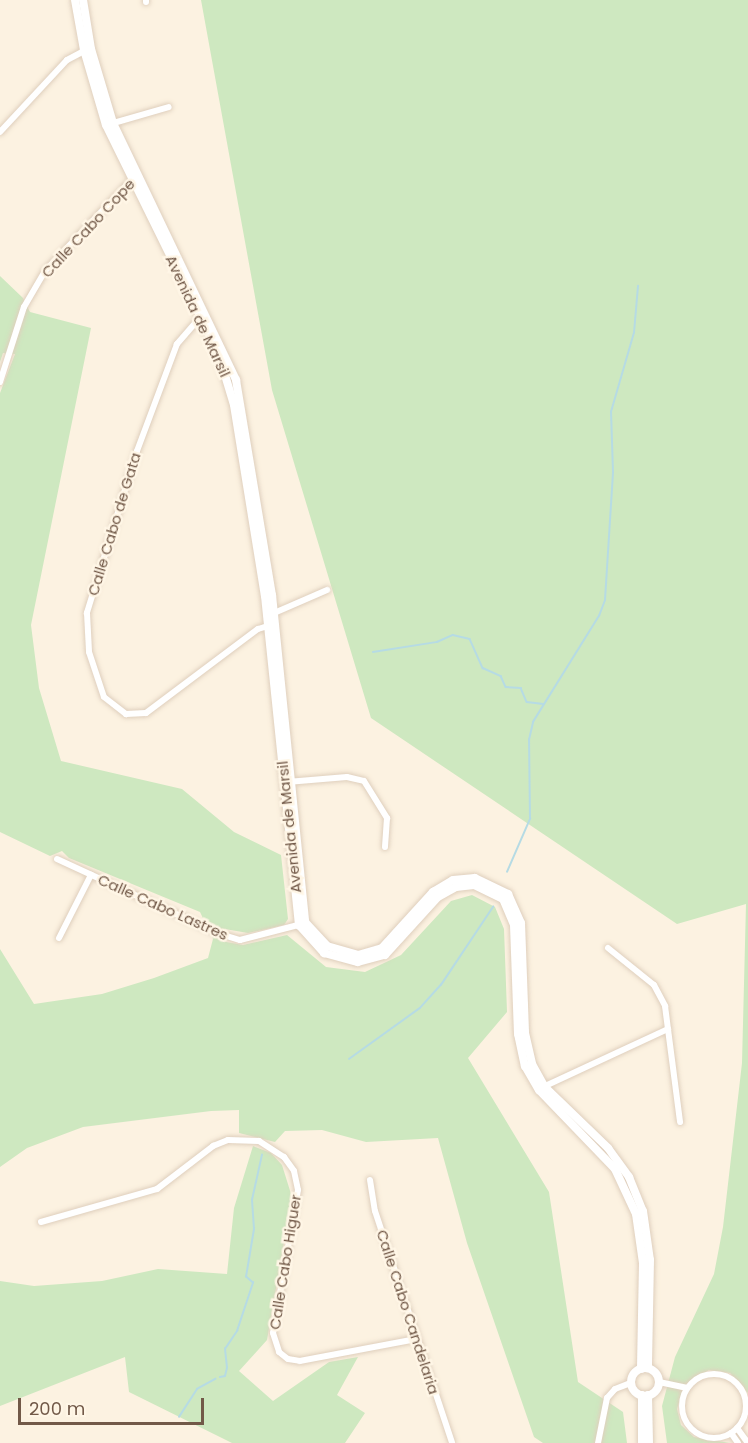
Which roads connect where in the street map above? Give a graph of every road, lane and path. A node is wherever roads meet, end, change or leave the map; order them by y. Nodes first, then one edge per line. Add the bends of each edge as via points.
1 (75, 0) edge
2 (83, 0) edge
3 (87, 50) junction
4 (169, 108) dead end
5 (110, 124) junction
6 (0, 132) edge
7 (134, 177) junction
8 (203, 314) junction
9 (0, 382) edge
10 (327, 590) dead end
11 (274, 613) junction
12 (268, 626) junction
13 (288, 782) junction
14 (385, 847) dead end
15 (57, 859) dead end
16 (91, 875) junction
17 (302, 923) junction
18 (59, 938) dead end
19 (608, 948) dead end
20 (668, 1029) junction
21 (542, 1088) junction
22 (680, 1122) dead end
23 (370, 1180) dead end
24 (41, 1222) dead end
25 (416, 1339) junction
26 (645, 1368) junction
27 (659, 1382) junction
28 (632, 1383) junction
29 (687, 1388) junction
30 (645, 1395) junction
31 (747, 1406) edge
32 (737, 1428) junction
33 (731, 1433) junction
34 (452, 1443) edge
35 (598, 1443) edge
36 (642, 1443) edge
37 (649, 1443) edge
38 (738, 1443) edge
39 (748, 1443) edge

1 - 3 street, Avenida de Marsil
2 - 3 street, Avenida de Marsil
3 - 5 street, Avenida de Marsil
3 - 6 street via 67,60
4 - 5 street
5 - 7 street, Avenida de Marsil
7 - 8 street, Avenida de Marsil
7 - 9 street, Calle Cabo Cope via 45,271 24,307
8 - 11 street, Avenida de Marsil via 236,380
8 - 12 street, Avenida de Marsil via 234,405
8 - 12 street, Calle Cabo de Gata via 177,345 137,451 87,613 88,652 104,697 126,714 146,713 165,703 258,629
10 - 11 street
11 - 13 street, Avenida de Marsil
12 - 13 street, Avenida de Marsil
13 - 14 street via 347,777 364,782 387,818
13 - 17 street, Avenida de Marsil
15 - 16 street, Calle Cabo Lastres
16 - 17 street, Calle Cabo Lastres via 240,940
16 - 18 street
17 - 21 street via 327,946 358,955 382,948 433,892 453,880 475,878 500,889 513,901 521,923 527,1049
19 - 20 street via 654,985 665,1006
20 - 21 street
20 - 22 street
21 - 26 street via 608,1148 637,1192 648,1232 650,1260
23 - 25 street, Calle Cabo Candelaria via 375,1211
24 - 25 street, Calle Cabo Higuer via 157,1189 213,1146 228,1140 259,1141 284,1157 294,1171 298,1190 273,1332 279,1352 300,1361
25 - 34 street, Calle Cabo Candelaria
26 - 27 street via 656,1374
26 - 28 street via 634,1374
27 - 29 street
27 - 30 street
28 - 30 street
28 - 35 street via 615,1389 607,1398
29 - 31 street via 709,1374 727,1376 741,1388
29 - 33 street via 682,1410 688,1425 703,1436
30 - 36 street
30 - 37 street
31 - 32 street
32 - 33 street
32 - 39 street
33 - 38 street

